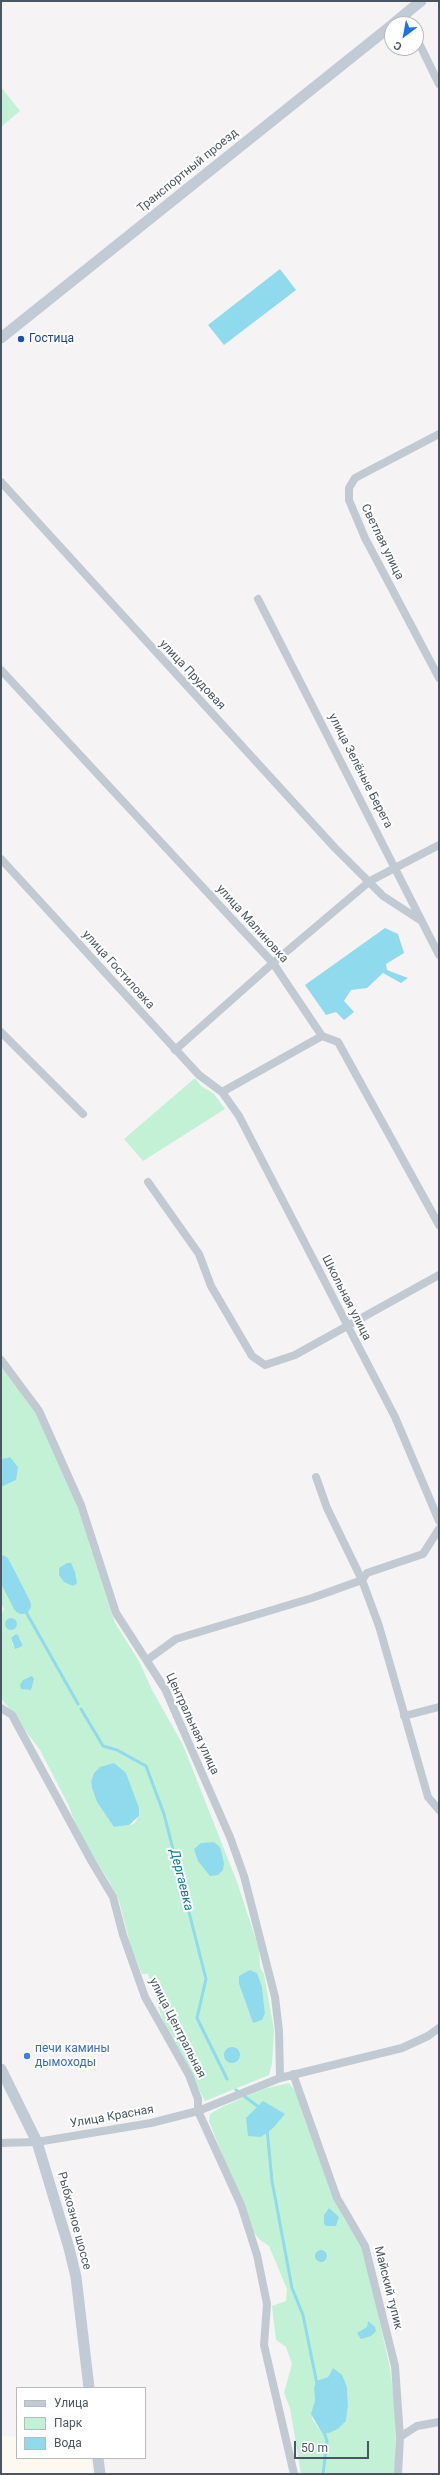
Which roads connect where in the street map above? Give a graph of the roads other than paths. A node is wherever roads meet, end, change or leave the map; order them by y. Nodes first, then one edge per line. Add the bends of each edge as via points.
1 (421, 1) edge
2 (410, 16) edge
3 (384, 30) edge
4 (424, 54) edge
5 (439, 84) edge
6 (1, 338) edge
7 (439, 434) edge
8 (1, 482) edge
9 (258, 598) dead end
10 (1, 670) edge
11 (439, 678) edge
12 (439, 845) edge
13 (1, 859) edge
14 (394, 868) junction
15 (370, 881) junction
16 (420, 920) junction
17 (439, 955) edge
18 (273, 963) junction
19 (1, 1032) edge
20 (322, 1036) junction
21 (175, 1050) junction
22 (222, 1092) junction
23 (83, 1114) dead end
24 (148, 1182) dead end
25 (439, 1225) edge
26 (439, 1275) edge
27 (348, 1327) junction
28 (1, 1360) edge
29 (316, 1477) dead end
30 (439, 1522) edge
31 (439, 1529) edge
32 (362, 1580) junction
33 (147, 1660) junction
34 (439, 1707) edge
35 (1, 1708) edge
36 (404, 1716) junction
37 (439, 1810) edge
38 (439, 2028) edge
39 (1, 2070) edge
40 (293, 2074) junction
41 (280, 2078) junction
42 (198, 2111) junction
43 (37, 2142) junction
44 (1, 2143) edge
45 (89, 2387) edge
46 (439, 2422) edge
47 (400, 2437) junction
48 (98, 2459) edge
49 (100, 2474) edge
50 (294, 2474) edge
51 (398, 2474) edge

1 - 2 main road, Транспортный проезд
3 - 6 main road, Транспортный проезд
4 - 5 street
7 - 11 street, Светлая улица via 355,478 349,488 349,500 365,538
8 - 15 street, улица Прудовая via 329,842
9 - 14 street, улица Зелёные Берега
10 - 18 street, улица Малиновка
12 - 14 street
13 - 21 street, улица Гостиловка
14 - 15 street
14 - 16 street, улица Зелёные Берега
15 - 16 street, улица Прудовая via 384,896
15 - 18 street
16 - 17 street, улица Зелёные Берега
18 - 20 street, улица Малиновка
18 - 21 street
19 - 23 street
20 - 22 street
20 - 25 street, улица Малиновка via 338,1042
21 - 22 street, улица Гостиловка via 199,1075
22 - 27 street, Школьная улица via 239,1116
24 - 27 street via 199,1254 211,1286 256,1360 266,1364 295,1355
26 - 27 street
27 - 30 street, Школьная улица via 395,1418
28 - 33 street, Центральная улица via 39,1410 82,1505 116,1613
29 - 32 street via 327,1508
31 - 32 street via 423,1554 367,1573
32 - 33 street via 265,1614 176,1639
32 - 36 street via 379,1626
33 - 41 street, Центральная улица via 166,1689 230,1837 244,1876 275,1997
34 - 36 street
35 - 42 street, улица Центральная via 12,1715 113,1897 122,1935 145,1997 189,2075 198,2099
36 - 37 street via 428,1797
38 - 40 street, Улица Красная via 402,2048
39 - 43 main road, Рыбхозное шоссе
40 - 41 street, Улица Красная
40 - 47 street, Майский тупик via 336,2198 366,2246 395,2366
41 - 42 street, Улица Красная
42 - 43 street, Улица Красная via 151,2123
42 - 50 street, улица Центральная via 241,2205 257,2255 267,2304 264,2345
43 - 44 street, Улица Красная
43 - 45 main road, Рыбхозное шоссе via 53,2190 76,2277
46 - 47 street via 417,2426
47 - 51 street, Майский тупик
48 - 49 main road

